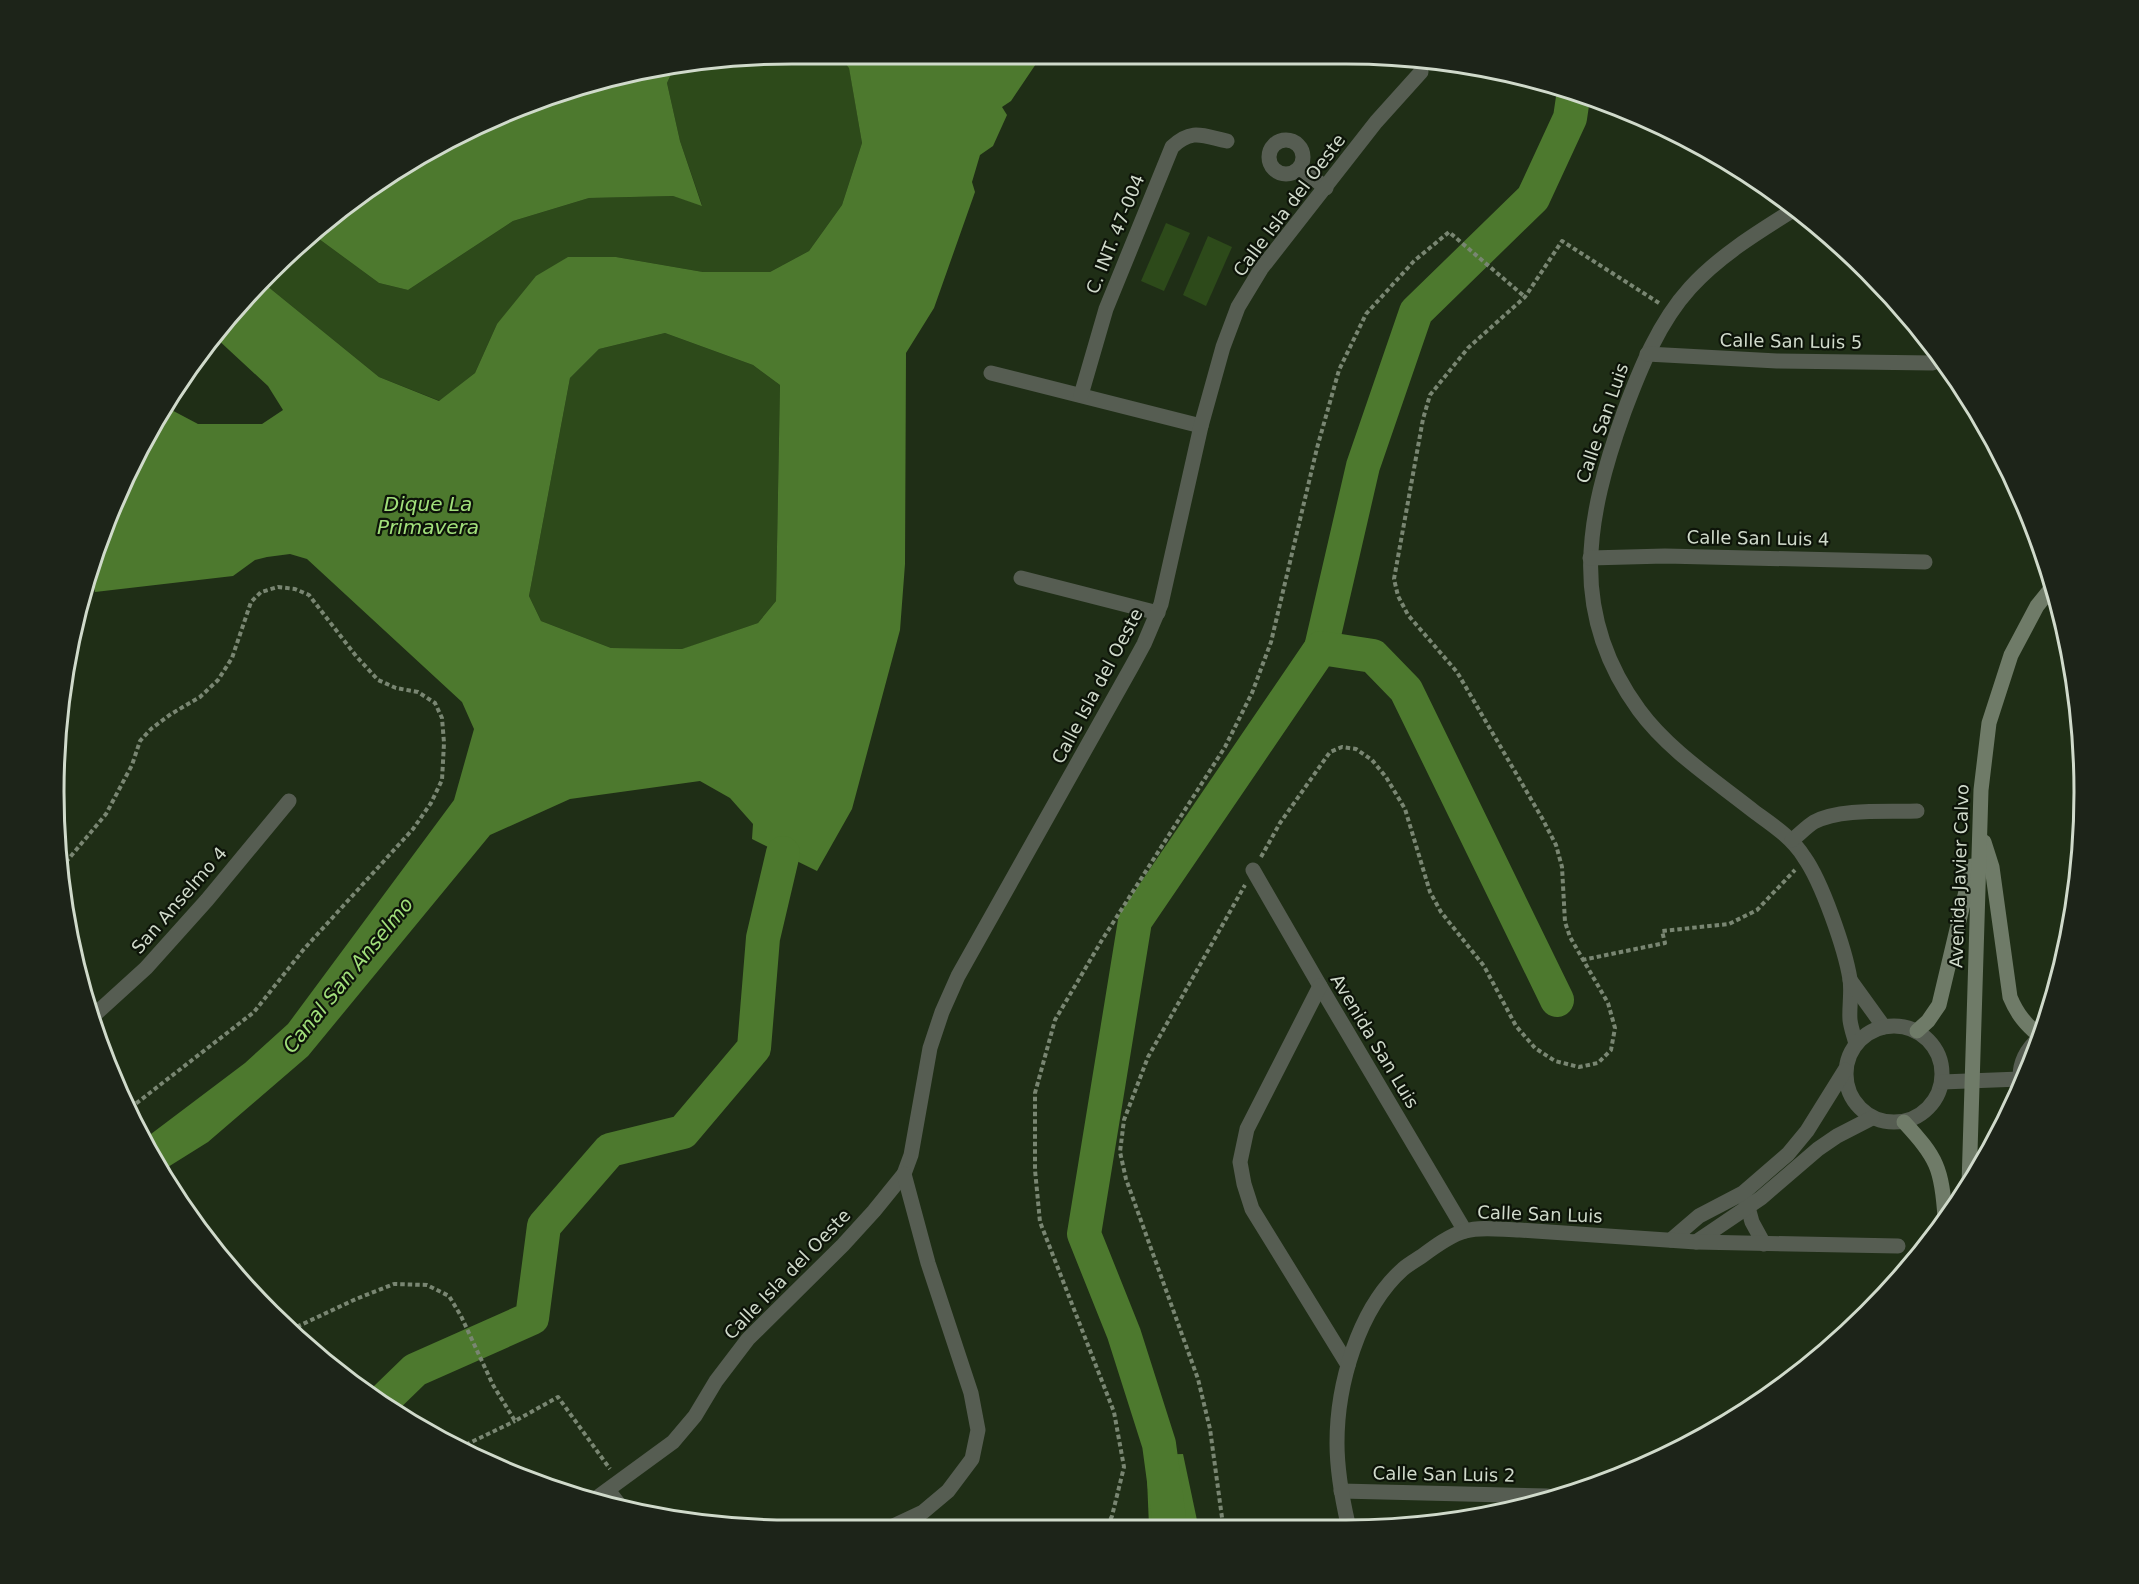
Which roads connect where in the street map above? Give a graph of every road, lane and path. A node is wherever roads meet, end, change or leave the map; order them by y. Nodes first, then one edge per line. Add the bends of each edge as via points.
1 (1421, 72) dead end
2 (1227, 141) dead end
3 (1300, 168) dead end
4 (1326, 188) junction
5 (1788, 214) edge
6 (1525, 297) junction
7 (1673, 312) junction
8 (1647, 354) junction
9 (1934, 363) dead end
10 (991, 373) dead end
11 (1081, 395) junction
12 (1201, 426) junction
13 (1590, 558) junction
14 (1925, 562) dead end
15 (1021, 578) dead end
16 (2047, 594) edge
17 (1158, 613) junction
18 (289, 801) dead end
19 (1917, 811) dead end
20 (1980, 831) junction
21 (1792, 840) junction
22 (1805, 858) junction
23 (1253, 870) junction
24 (1582, 960) junction
25 (1850, 980) junction
26 (1320, 986) junction
27 (98, 1011) edge
28 (1884, 1027) junction
29 (1917, 1031) junction
30 (2034, 1031) edge
31 (1856, 1044) junction
32 (1845, 1070) junction
33 (1942, 1082) junction
34 (2014, 1082) edge
35 (1872, 1118) junction
36 (1904, 1122) junction
37 (1969, 1168) edge
38 (903, 1174) junction
39 (1746, 1199) junction
40 (1945, 1206) edge
41 (1465, 1231) junction
42 (1671, 1240) junction
43 (1696, 1242) junction
44 (1764, 1244) junction
45 (1898, 1246) dead end
46 (299, 1326) edge
47 (1348, 1365) junction
48 (515, 1421) junction
49 (469, 1443) edge
50 (607, 1490) edge
51 (1341, 1491) junction
52 (1532, 1496) edge
53 (906, 1520) edge
54 (1110, 1520) edge
55 (1222, 1520) edge
56 (1347, 1520) edge

1 - 4 street, Calle Isla del Oeste via 1376,122
2 - 11 street, C. INT. 47-004 via 1192,134 1172,147 1106,309
3 - 4 street
4 - 12 street, Calle Isla del Oeste via 1261,269 1238,307
5 - 7 street, Calle San Luis via 1728,254 1690,288
6 - 7 path via 1562,241
6 - 24 path via 1468,348 1430,395 1394,579 1408,615 1457,672 1556,845 1562,867 1565,922
6 - 54 path via 1449,232 1413,261 1366,314 1339,370 1271,642 1252,693 1225,747 1055,1020 1035,1093 1040,1222 1114,1412 1124,1467
7 - 8 street, Calle San Luis
8 - 9 street, Calle San Luis 5 via 1766,361
8 - 13 street, Calle San Luis via 1611,448 1597,501
10 - 11 street
11 - 12 street
12 - 17 street, Calle Isla del Oeste
13 - 14 street, Calle San Luis 4 via 1665,555
13 - 21 street, Calle San Luis via 1592,600 1604,648 1641,713 1696,766
15 - 17 street
16 - 20 street, Avenida Javier Calvo via 2011,655 1989,723
17 - 38 street, Calle Isla del Oeste via 958,976 930,1048
18 - 27 street, San Anselmo 4 via 146,968
19 - 21 street via 1830,817 1814,822
20 - 29 street via 1939,1005
20 - 30 street via 1992,867 2010,997 2017,1013
20 - 37 street, Avenida Javier Calvo
21 - 22 street, Calle San Luis
22 - 24 path via 1757,910 1729,924 1662,931 1665,943
22 - 25 street, Calle San Luis via 1828,908
23 - 24 path via 1280,823 1330,752 1342,747 1356,748 1386,777 1405,809 1430,892 1484,966 1516,1026 1534,1048 1555,1061 1579,1067 1598,1063 1611,1050 1616,1028 1608,1003
23 - 26 street, Avenida San Luis
23 - 55 path via 1148,1057 1124,1120 1120,1152 1206,1406
25 - 28 street, Calle San Luis
25 - 31 street, Calle San Luis via 1850,1023
26 - 41 street, Avenida San Luis
26 - 47 street via 1247,1129 1240,1162 1252,1209
28 - 29 street via 1901,1026
28 - 31 street via 1873,1030
29 - 33 street via 1938,1052
31 - 32 street
32 - 35 street via 1851,1098
32 - 39 street via 1807,1131
33 - 34 street
33 - 36 street via 1936,1100 1922,1114
35 - 36 street
35 - 39 street via 1836,1136 1788,1176
36 - 40 street via 1927,1147 1937,1166
38 - 50 street, Calle Isla del Oeste via 859,1228 748,1339 673,1442
38 - 53 street via 971,1393 978,1430 972,1459 948,1491 923,1512
39 - 42 street via 1699,1216
39 - 43 street
39 - 44 street
41 - 42 street, Calle San Luis
41 - 47 street, Calle San Luis via 1403,1269 1364,1322
42 - 43 street, Calle San Luis
43 - 44 street, Calle San Luis
44 - 45 street, Calle San Luis
46 - 48 path via 394,1284 427,1285 449,1296
47 - 51 street, Calle San Luis via 1337,1444
48 - 49 path
48 - 50 path via 558,1397
51 - 52 street, Calle San Luis 2
51 - 56 street, Calle San Luis

